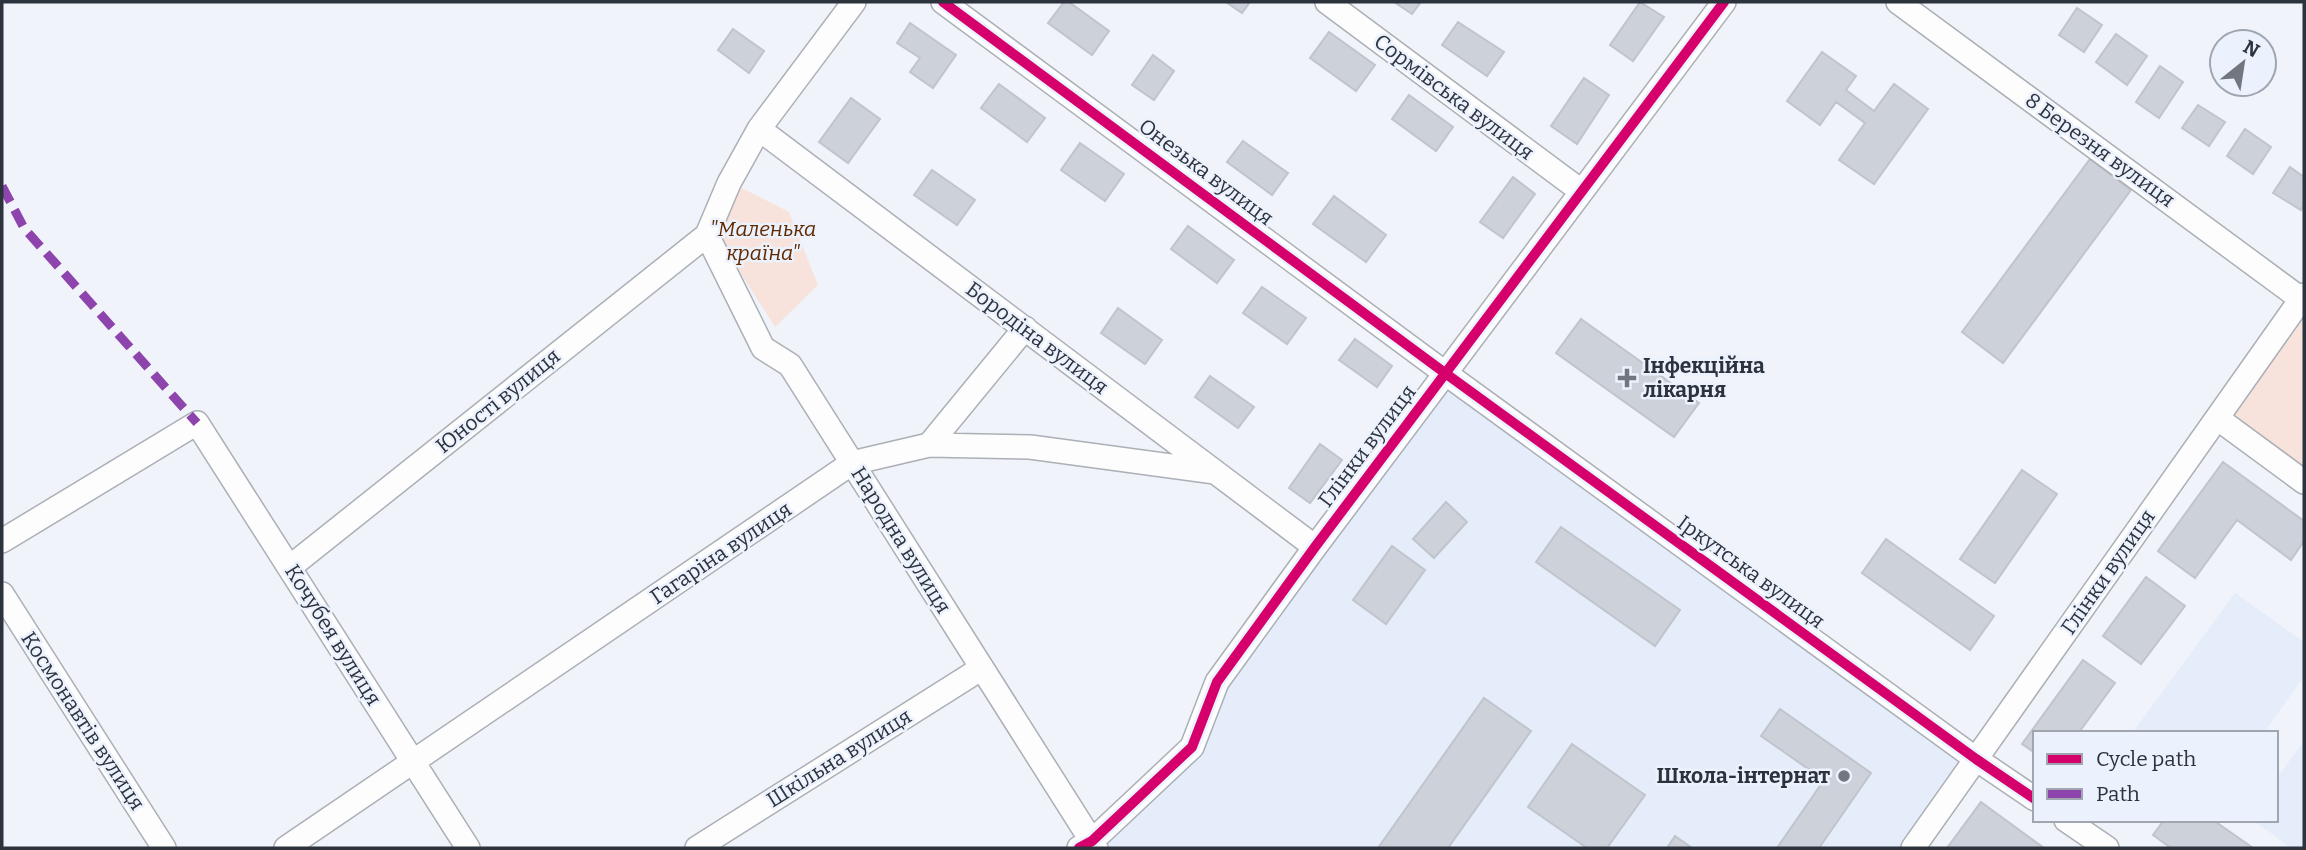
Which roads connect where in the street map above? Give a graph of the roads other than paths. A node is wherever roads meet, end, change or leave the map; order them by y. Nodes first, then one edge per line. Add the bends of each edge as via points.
1 (854, 2) edge
2 (943, 2) edge
3 (1327, 2) edge
4 (1898, 2) edge
5 (1715, 5) edge
6 (759, 129) junction
7 (1581, 191) junction
8 (707, 235) junction
9 (2303, 297) edge
10 (1025, 328) junction
11 (1445, 373) junction
12 (2217, 418) junction
13 (929, 445) junction
14 (852, 463) junction
15 (1215, 472) junction
16 (2304, 482) edge
17 (2, 541) edge
18 (1315, 547) junction
19 (289, 567) junction
20 (2, 594) edge
21 (982, 667) junction
22 (1976, 759) junction
23 (413, 762) junction
24 (2033, 798) edge
25 (2069, 822) edge
26 (1089, 846) edge
27 (164, 848) edge
28 (286, 848) edge
29 (468, 848) edge
30 (697, 848) edge
31 (1913, 848) edge
32 (2107, 848) edge

1 - 6 street
2 - 11 street, Онезька вулиця
3 - 7 street, Сормівська вулиця
4 - 9 street, 8 Березня вулиця
5 - 7 street, Глінки вулиця
6 - 8 street
6 - 10 street, Бородіна вулиця
7 - 11 street, Глінки вулиця
8 - 14 street, Народна вулиця via 763,348 790,365
8 - 19 street, Юності вулиця
9 - 12 street, Глінки вулиця
10 - 13 street
10 - 15 street, Бородіна вулиця
11 - 18 street, Глінки вулиця
11 - 22 street, Іркутська вулиця
12 - 16 street
12 - 22 street, Глінки вулиця
13 - 14 street, Гагаріна вулиця
13 - 15 street, Гагаріна вулиця via 1030,447
14 - 21 street, Народна вулиця
14 - 23 street, Гагаріна вулиця
15 - 18 street, Бородіна вулиця
17 - 19 street, Кочубея вулиця via 197,422
18 - 26 street, Глінки вулиця via 1217,682 1192,747
19 - 23 street, Кочубея вулиця
20 - 27 street, Космонавтів вулиця
21 - 26 street, Народна вулиця
21 - 30 street, Шкільна вулиця
22 - 24 street, Іркутська вулиця
22 - 31 street, Глінки вулиця
23 - 28 street, Гагаріна вулиця
23 - 29 street, Кочубея вулиця
25 - 32 street

